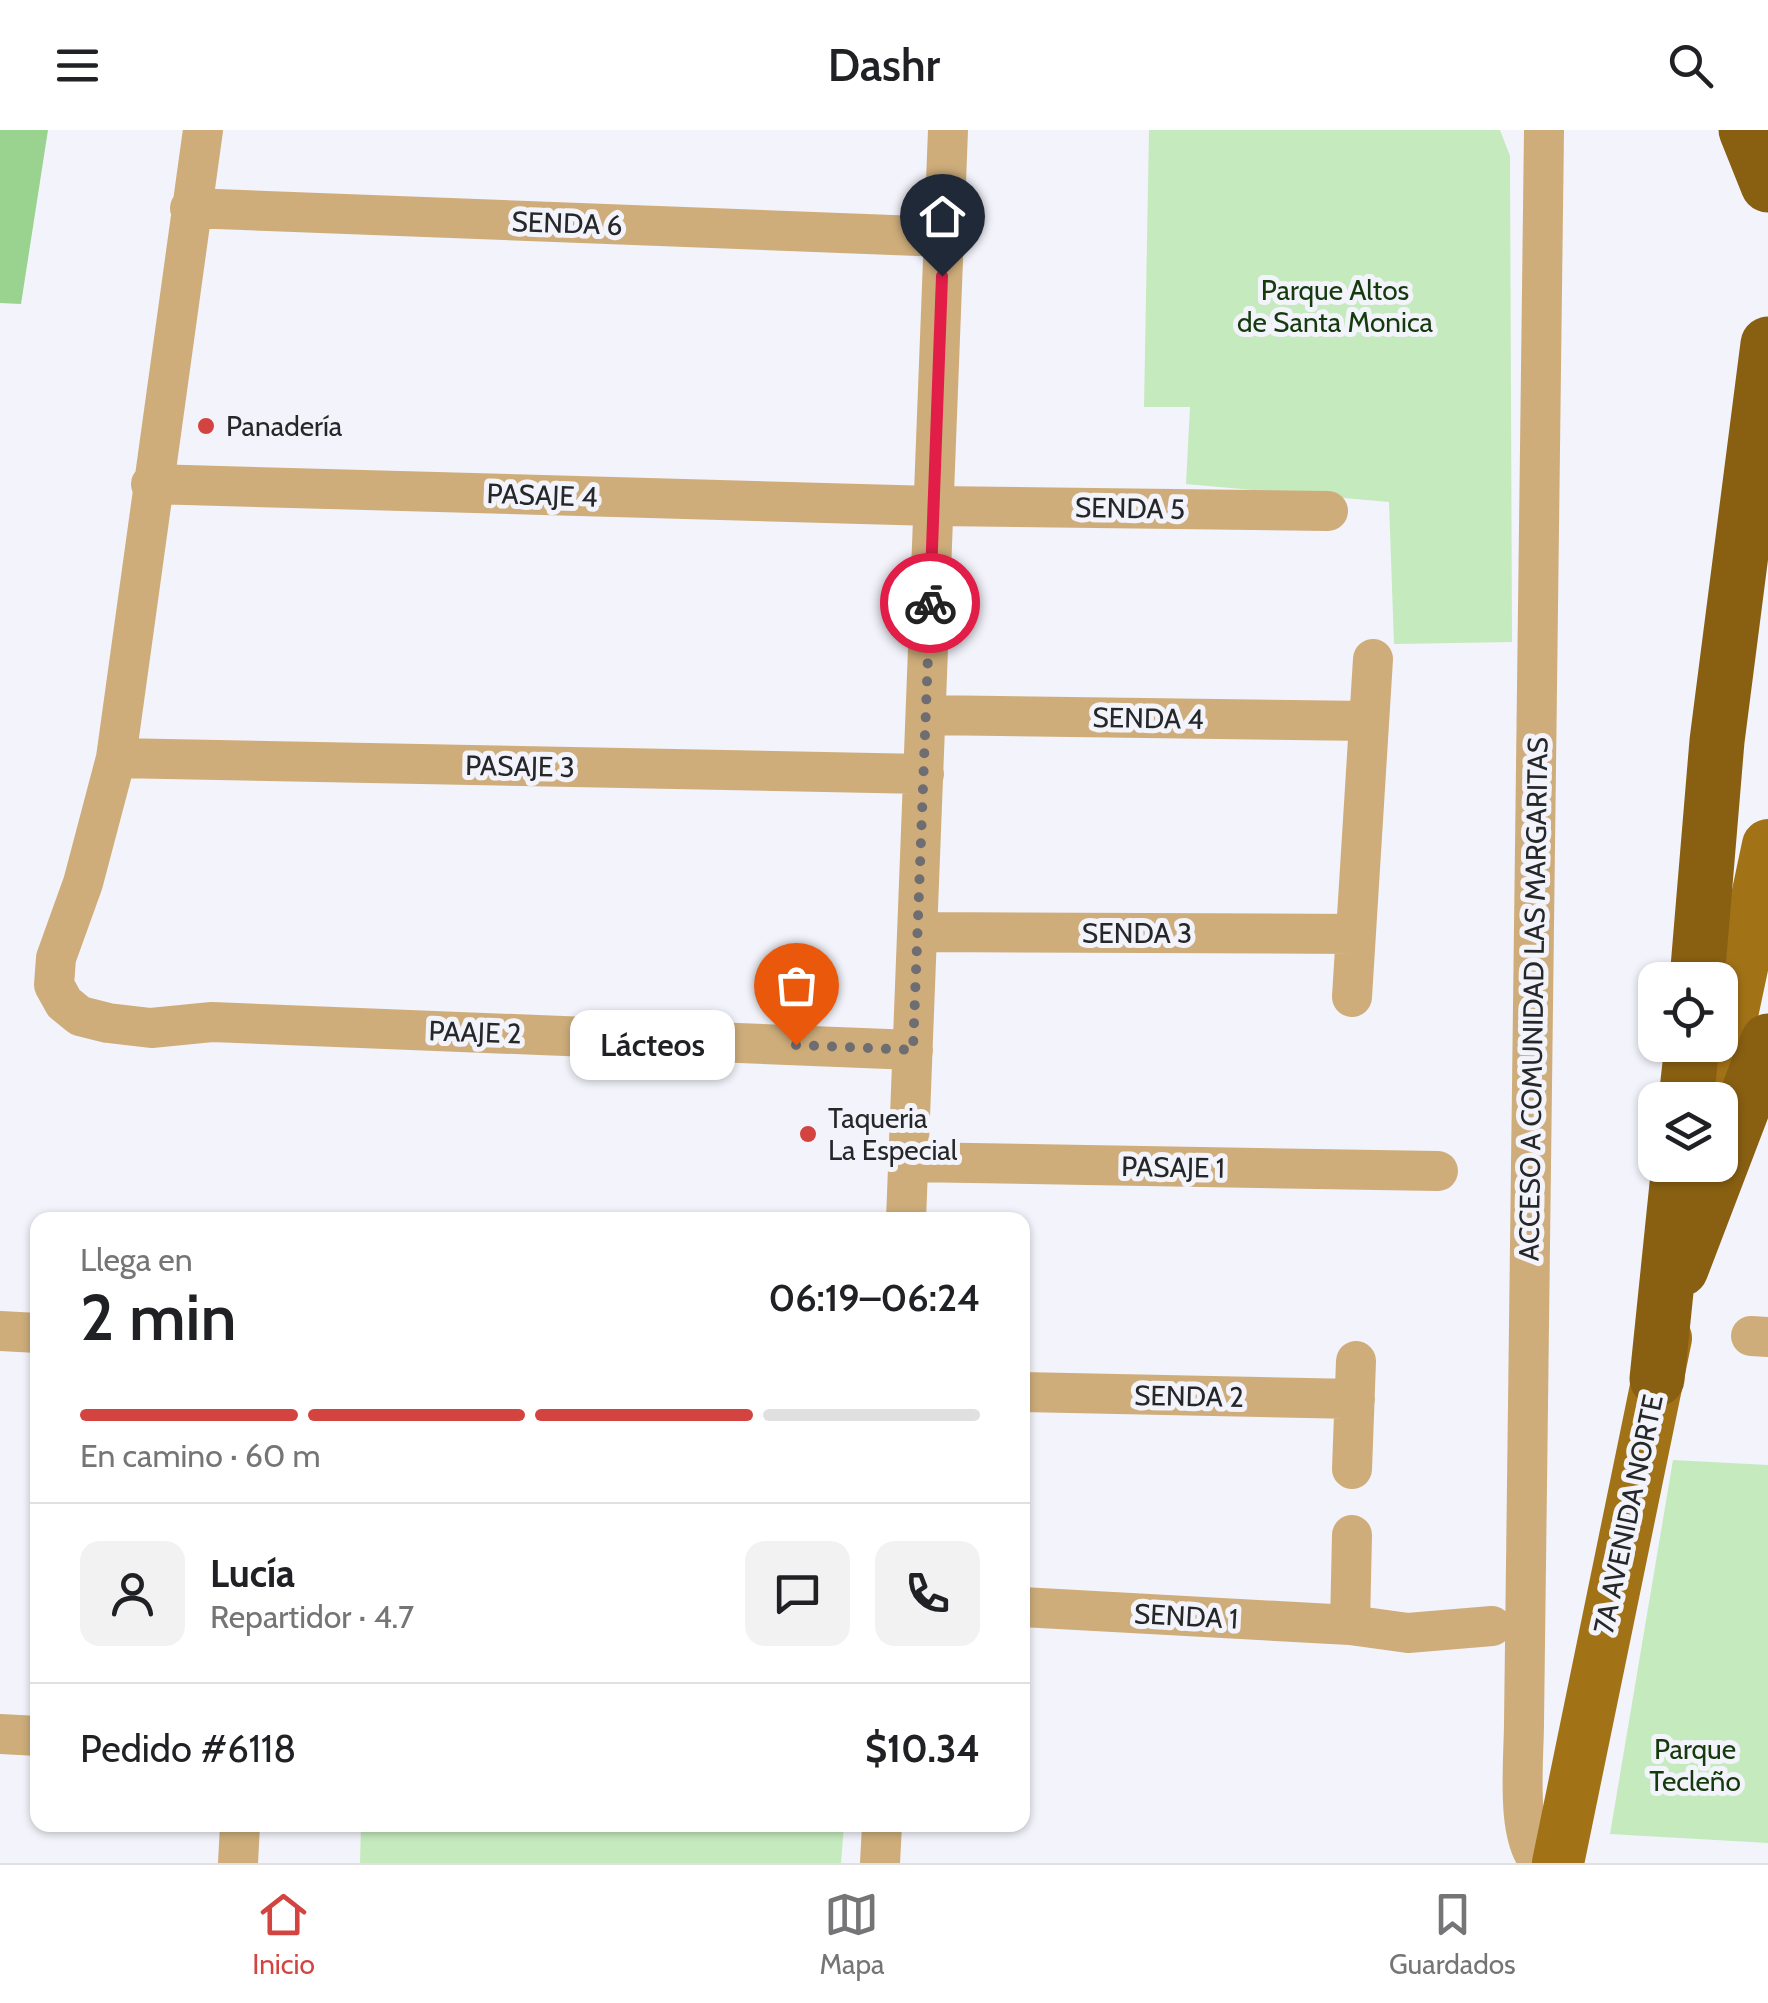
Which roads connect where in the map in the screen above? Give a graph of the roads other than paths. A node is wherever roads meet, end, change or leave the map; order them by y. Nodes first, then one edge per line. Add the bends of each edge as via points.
1 (203, 130) edge
2 (948, 130) edge
3 (1544, 130) edge
4 (1746, 130) edge
5 (1768, 184) edge
6 (190, 208) junction
7 (944, 238) junction
8 (1768, 344) edge
9 (152, 484) junction
10 (933, 506) junction
11 (1328, 511) dead end
12 (1374, 659) dead end
13 (926, 714) junction
14 (1370, 721) junction
15 (116, 758) junction
16 (924, 774) junction
17 (1768, 845) edge
18 (918, 932) junction
19 (1356, 934) junction
20 (1699, 962) edge
21 (1352, 996) dead end
22 (1768, 1041) edge
23 (913, 1050) junction
24 (1718, 1082) edge
25 (908, 1162) junction
26 (1438, 1171) dead end
27 (1677, 1182) edge
28 (1699, 1182) edge
29 (906, 1212) edge
30 (1681, 1268) junction
31 (0, 1331) edge
32 (30, 1333) edge
33 (1656, 1379) junction
34 (1030, 1392) edge
35 (1352, 1469) dead end
36 (1352, 1535) dead end
37 (1030, 1607) edge
38 (1350, 1625) junction
39 (1492, 1626) dead end
40 (0, 1734) edge
41 (30, 1736) edge
42 (240, 1832) edge
43 (882, 1832) edge
44 (238, 1863) edge
45 (880, 1863) edge
46 (1541, 1863) edge
47 (1558, 1863) edge

1 - 6 street
2 - 7 street
3 - 46 street, ACCESO A COMUNIDAD LAS MARGARITAS via 1524,1723 1525,1828 1531,1854
4 - 5 highway
6 - 7 street, SENDA 6
6 - 9 street
7 - 10 street
8 - 20 highway via 1717,741
9 - 10 street, PASAJE 4
9 - 15 street
10 - 11 street, SENDA 5
10 - 13 street
12 - 14 street
13 - 14 street, SENDA 4
13 - 16 street
14 - 19 street
15 - 16 street, PASAJE 3
15 - 23 street, PAAJE 2 via 56,958 54,986 80,1016 152,1028 212,1022
16 - 18 street
17 - 24 main road
18 - 19 street, SENDA 3
18 - 23 street
19 - 21 street
22 - 30 highway
23 - 25 street
25 - 26 street, PASAJE 1
25 - 29 street
27 - 33 highway
28 - 30 main road, 7A AVENIDA NORTE
30 - 33 main road, 7A AVENIDA NORTE
31 - 32 street
33 - 47 main road, 7A AVENIDA NORTE
34 - 35 street, SENDA 2 via 1355,1380
36 - 38 street
37 - 38 street, SENDA 1
38 - 39 street, SENDA 1 via 1408,1633
40 - 41 street
42 - 44 street
43 - 45 street

